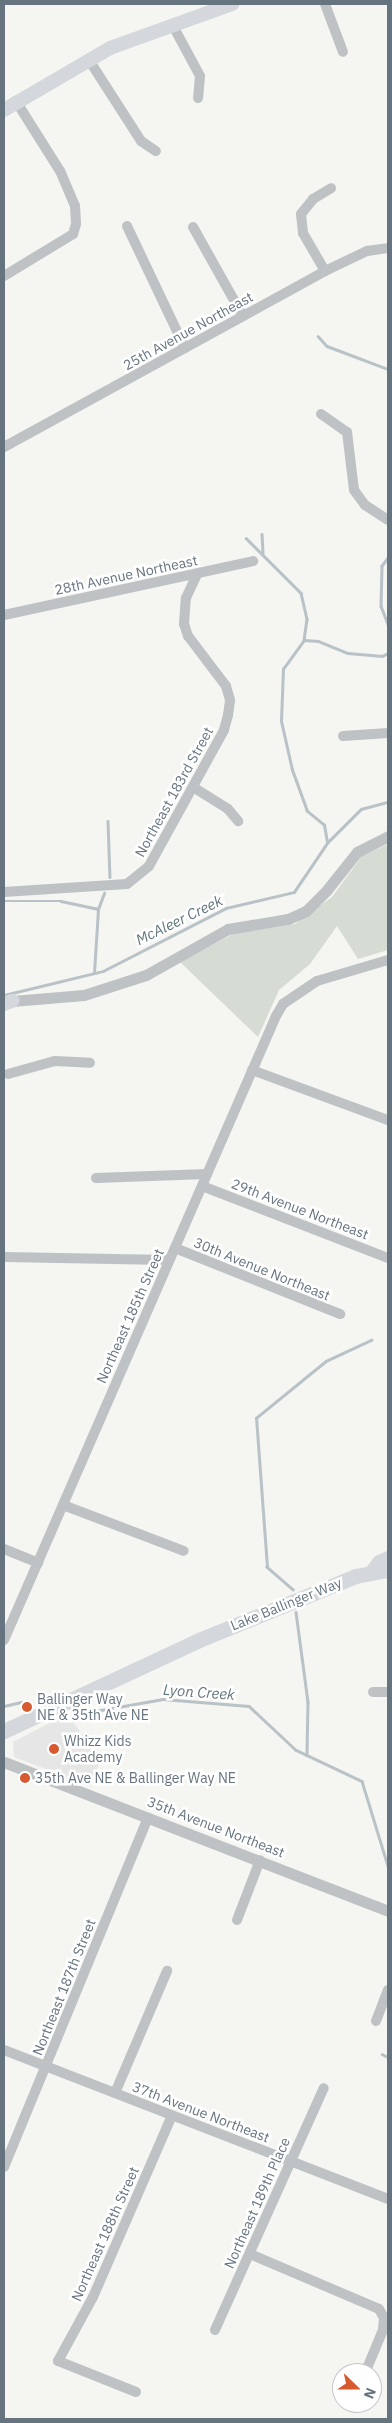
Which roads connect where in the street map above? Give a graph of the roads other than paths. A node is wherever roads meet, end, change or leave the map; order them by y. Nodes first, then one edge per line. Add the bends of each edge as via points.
1 (232, 4) edge
2 (325, 4) edge
3 (172, 24) junction
4 (343, 52) dead end
5 (89, 60) junction
6 (198, 98) dead end
7 (16, 101) junction
8 (4, 110) edge
9 (156, 151) dead end
10 (331, 188) dead end
11 (126, 226) dead end
12 (193, 227) dead end
13 (388, 248) edge
14 (325, 271) junction
15 (4, 276) edge
16 (243, 316) junction
17 (185, 348) junction
18 (321, 414) dead end
19 (4, 446) edge
20 (388, 520) edge
21 (253, 561) dead end
22 (197, 574) junction
23 (4, 615) edge
24 (388, 733) edge
25 (344, 736) dead end
26 (193, 787) junction
27 (238, 820) dead end
28 (388, 836) edge
29 (7, 892) edge
30 (388, 960) edge
31 (8, 1003) edge
32 (90, 1063) dead end
33 (252, 1070) junction
34 (5, 1075) edge
35 (388, 1120) edge
36 (207, 1174) junction
37 (96, 1178) dead end
38 (202, 1186) junction
39 (174, 1248) junction
40 (4, 1257) edge
41 (388, 1258) edge
42 (170, 1260) junction
43 (340, 1314) dead end
44 (63, 1505) junction
45 (4, 1549) edge
46 (184, 1551) dead end
47 (388, 1558) edge
48 (38, 1563) junction
49 (373, 1570) junction
50 (388, 1570) edge
51 (4, 1640) edge
52 (374, 1692) dead end
53 (388, 1692) edge
54 (4, 1731) edge
55 (4, 1762) edge
56 (148, 1817) junction
57 (260, 1860) junction
58 (388, 1912) edge
59 (237, 1920) dead end
60 (167, 1971) dead end
61 (388, 1990) edge
62 (376, 2021) dead end
63 (4, 2050) edge
64 (46, 2066) junction
65 (324, 2088) dead end
66 (115, 2093) junction
67 (172, 2115) junction
68 (291, 2162) junction
69 (4, 2167) edge
70 (388, 2199) edge
71 (250, 2254) junction
72 (215, 2330) dead end
73 (369, 2363) edge
74 (136, 2392) dead end

1 - 3 main road
2 - 4 street
3 - 5 main road
3 - 6 street via 200,76
5 - 7 main road
5 - 9 street via 141,140
7 - 8 main road
7 - 15 street via 66,184 75,206 76,224 73,234
10 - 14 street via 313,198 301,214 303,232
11 - 17 street
12 - 16 street
13 - 14 street, 25th Avenue Northeast via 367,251
14 - 16 street, 25th Avenue Northeast
16 - 17 street, 25th Avenue Northeast
17 - 19 street, 25th Avenue Northeast
18 - 20 street via 347,432 354,490 365,505
21 - 22 street, 28th Avenue Northeast
22 - 23 street, 28th Avenue Northeast
22 - 26 street, Northeast 183rd Street via 186,598 184,624 188,636 226,686 230,700 224,730
24 - 25 street
26 - 27 street via 228,809
26 - 29 street, Northeast 183rd Street via 140,877 127,884
28 - 31 street via 357,852 326,892 306,911 288,918 228,929 146,974 84,994
30 - 33 street, Northeast 185th Street via 317,981 283,1004
32 - 34 street via 55,1061
33 - 35 street
33 - 36 street, Northeast 185th Street
36 - 37 street
36 - 38 street, Northeast 185th Street
38 - 39 street, Northeast 185th Street
38 - 41 street, 29th Avenue Northeast
39 - 42 street, Northeast 185th Street
39 - 43 street, 30th Avenue Northeast
40 - 42 street
42 - 44 street, Northeast 185th Street
44 - 46 street
44 - 48 street, Northeast 185th Street
45 - 48 street
47 - 49 main road, Lake Ballinger Way
48 - 51 street, Northeast 185th Street
49 - 50 main road, Lake Ballinger Way
49 - 54 main road, Lake Ballinger Way via 199,1640
52 - 53 street
55 - 56 street, 35th Avenue Northeast
56 - 57 street, 35th Avenue Northeast
56 - 64 street, Northeast 187th Street
57 - 58 street, 35th Avenue Northeast
57 - 59 street
60 - 66 street
61 - 62 street
63 - 64 street, 37th Avenue Northeast
64 - 66 street, 37th Avenue Northeast
64 - 69 street, Northeast 187th Street
65 - 68 street, Northeast 189th Place
66 - 67 street, 37th Avenue Northeast
67 - 68 street, 37th Avenue Northeast
67 - 74 street, Northeast 188th Street via 93,2297 58,2361
68 - 70 street, 37th Avenue Northeast
68 - 71 street, Northeast 189th Place
71 - 72 street, Northeast 189th Place
71 - 73 street via 380,2309 384,2318 383,2330

